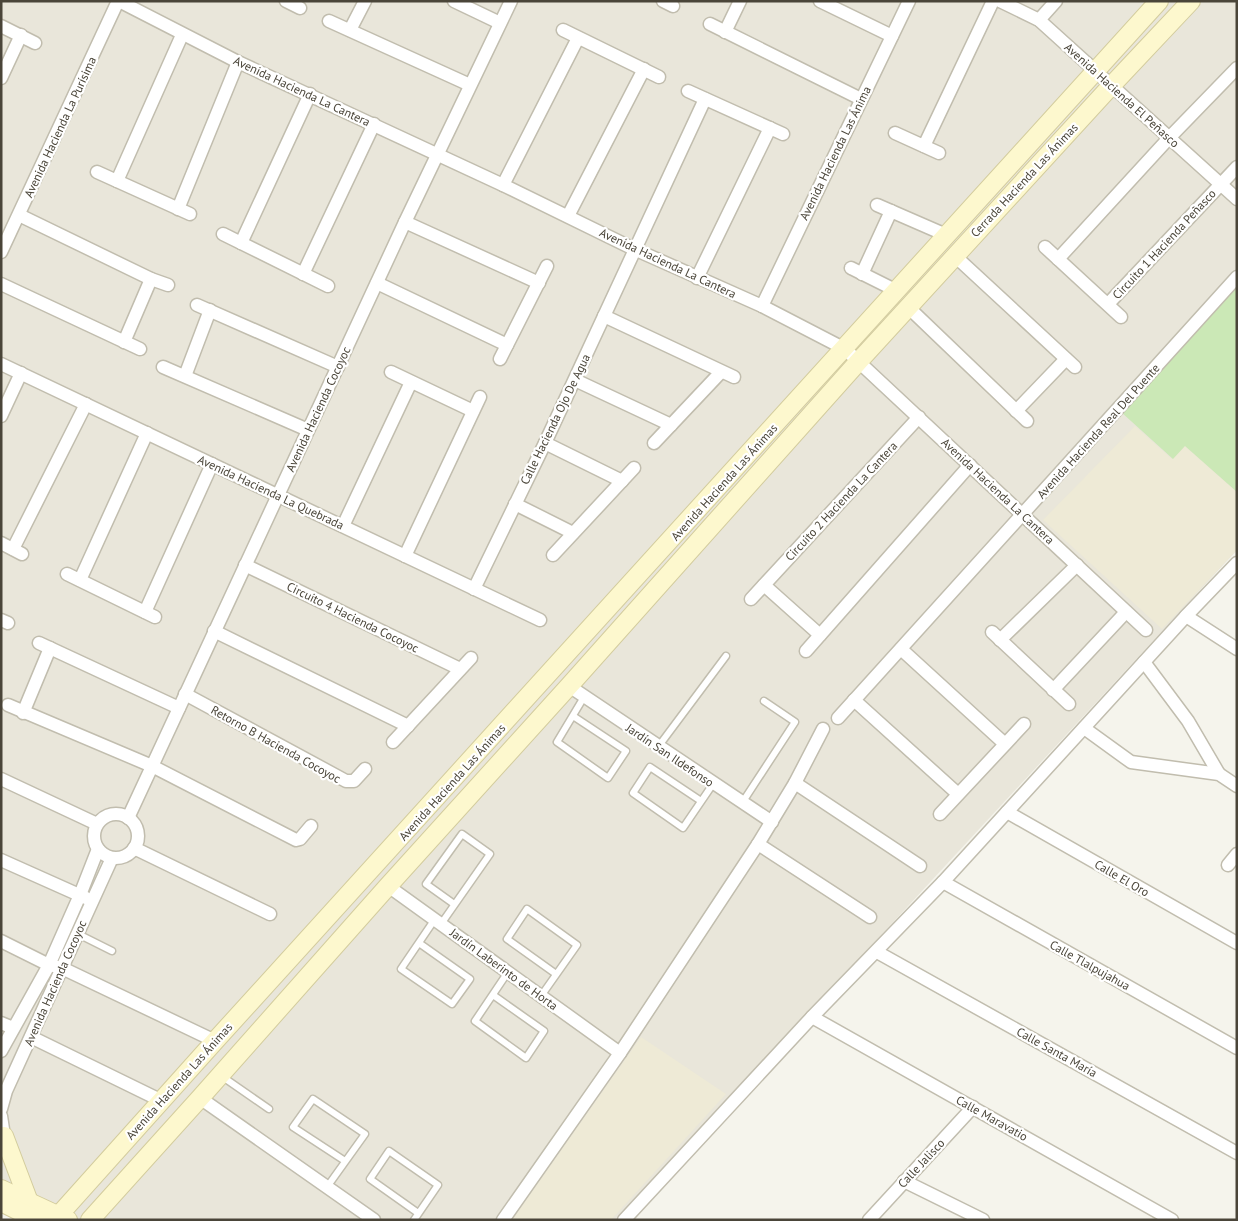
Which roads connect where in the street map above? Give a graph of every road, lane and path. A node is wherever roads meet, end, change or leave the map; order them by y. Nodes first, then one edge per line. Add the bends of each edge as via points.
1 (118, 1) edge
2 (286, 1) edge
3 (365, 1) edge
4 (454, 1) edge
5 (511, 1) edge
6 (740, 1) edge
7 (820, 1) edge
8 (909, 1) edge
9 (993, 1) edge
10 (1000, 1) edge
11 (1056, 1) edge
12 (1159, 1) edge
13 (1191, 1) edge
14 (300, 8) dead end
15 (1039, 20) junction
16 (329, 21) dead end
17 (500, 23) junction
18 (710, 24) dead end
19 (1, 26) edge
20 (350, 30) junction
21 (563, 30) dead end
22 (725, 32) junction
23 (182, 35) junction
24 (21, 36) junction
25 (892, 36) junction
26 (578, 38) junction
27 (35, 43) dead end
28 (238, 62) junction
29 (1237, 68) edge
30 (644, 69) junction
31 (1095, 72) junction
32 (659, 77) dead end
33 (1, 78) edge
34 (470, 85) junction
35 (1110, 86) junction
36 (688, 92) dead end
37 (310, 94) junction
38 (705, 99) junction
39 (861, 99) junction
40 (374, 124) junction
41 (770, 128) junction
42 (894, 133) dead end
43 (783, 134) dead end
44 (1168, 138) junction
45 (924, 146) junction
46 (939, 153) dead end
47 (438, 154) junction
48 (1237, 168) edge
49 (97, 172) dead end
50 (117, 181) junction
51 (1220, 184) junction
52 (503, 185) junction
53 (1237, 199) edge
54 (877, 205) dead end
55 (178, 209) junction
56 (891, 211) junction
57 (190, 214) dead end
58 (19, 215) junction
59 (568, 216) junction
60 (405, 222) junction
61 (223, 234) dead end
62 (946, 235) junction
63 (241, 243) junction
64 (1045, 247) dead end
65 (634, 249) junction
66 (1, 252) edge
67 (955, 256) junction
68 (1058, 259) junction
69 (547, 266) dead end
70 (303, 274) junction
71 (1237, 277) edge
72 (697, 278) junction
73 (151, 279) junction
74 (377, 283) junction
75 (538, 283) junction
76 (1, 284) edge
77 (168, 285) dead end
78 (328, 286) dead end
79 (895, 290) junction
80 (1108, 304) junction
81 (197, 305) dead end
82 (762, 306) junction
83 (908, 307) junction
84 (210, 310) junction
85 (604, 316) junction
86 (1121, 316) dead end
87 (124, 342) junction
88 (507, 345) junction
89 (140, 349) dead end
90 (845, 349) junction
91 (500, 359) dead end
92 (859, 360) junction
93 (1, 364) edge
94 (163, 367) dead end
95 (338, 367) junction
96 (391, 372) dead end
97 (721, 372) junction
98 (21, 373) junction
99 (185, 376) junction
100 (734, 377) dead end
101 (574, 380) junction
102 (411, 382) junction
103 (480, 397) dead end
104 (86, 404) junction
105 (473, 411) junction
106 (1016, 411) junction
107 (1, 416) edge
108 (919, 417) junction
109 (1027, 422) dead end
110 (671, 425) junction
111 (308, 430) junction
112 (147, 433) junction
113 (545, 443) junction
114 (654, 443) dead end
115 (212, 464) junction
116 (970, 465) junction
117 (634, 468) dead end
118 (622, 481) junction
119 (278, 495) junction
120 (515, 504) junction
121 (1023, 515) junction
122 (343, 526) junction
123 (573, 533) junction
124 (1, 544) edge
125 (553, 555) dead end
126 (405, 556) junction
127 (1237, 563) edge
128 (245, 565) junction
129 (1077, 565) junction
130 (67, 574) dead end
131 (80, 580) junction
132 (764, 585) junction
133 (474, 589) junction
134 (751, 599) dead end
135 (1126, 612) junction
136 (1186, 616) junction
137 (540, 620) dead end
138 (1146, 630) dead end
139 (214, 632) junction
140 (820, 635) junction
141 (901, 648) junction
142 (1237, 649) edge
143 (806, 651) dead end
144 (726, 656) dead end
145 (471, 658) dead end
146 (1144, 662) junction
147 (460, 669) junction
148 (569, 686) junction
149 (1053, 690) junction
150 (185, 694) junction
151 (584, 697) junction
152 (854, 700) junction
153 (764, 701) dead end
154 (1069, 704) dead end
155 (8, 705) dead end
156 (179, 708) junction
157 (24, 713) junction
158 (573, 716) junction
159 (838, 718) dead end
160 (1024, 724) dead end
161 (408, 726) junction
162 (1084, 728) junction
163 (822, 729) dead end
164 (393, 742) dead end
165 (1005, 744) junction
166 (658, 746) junction
167 (152, 766) junction
168 (365, 769) dead end
169 (1218, 774) junction
170 (1, 779) edge
171 (795, 783) junction
172 (713, 784) junction
173 (1237, 786) edge
174 (958, 794) junction
175 (702, 801) junction
176 (742, 804) junction
177 (1007, 812) junction
178 (940, 814) dead end
179 (128, 818) junction
180 (772, 822) junction
181 (97, 824) junction
182 (311, 826) dead end
183 (758, 844) junction
184 (134, 848) junction
185 (98, 849) junction
186 (1237, 854) edge
187 (112, 858) junction
188 (1, 860) edge
189 (1228, 865) dead end
190 (920, 866) dead end
191 (943, 882) junction
192 (388, 886) junction
193 (80, 895) junction
194 (92, 902) junction
195 (454, 904) junction
196 (270, 914) dead end
197 (870, 917) dead end
198 (438, 922) junction
199 (318, 928) junction
200 (78, 934) junction
201 (1, 942) edge
202 (419, 943) junction
203 (1237, 943) edge
204 (336, 944) junction
205 (112, 951) dead end
206 (877, 952) junction
207 (49, 965) junction
208 (62, 968) junction
209 (508, 972) junction
210 (556, 974) junction
211 (493, 995) junction
212 (541, 996) junction
213 (812, 1017) junction
214 (1, 1023) edge
215 (13, 1028) junction
216 (31, 1037) junction
217 (215, 1041) junction
218 (1237, 1048) edge
219 (1, 1051) edge
220 (620, 1053) junction
221 (220, 1075) junction
222 (200, 1098) junction
223 (162, 1101) junction
224 (973, 1107) junction
225 (1, 1109) edge
226 (269, 1109) dead end
227 (1, 1116) edge
228 (2, 1141) edge
229 (1237, 1153) edge
230 (345, 1162) junction
231 (904, 1181) junction
232 (327, 1187) junction
233 (1, 1189) edge
234 (1, 1202) edge
235 (32, 1212) edge
236 (418, 1213) junction
237 (64, 1218) edge
238 (90, 1220) edge
239 (374, 1220) edge
240 (414, 1220) edge
241 (503, 1220) edge
242 (624, 1220) edge
243 (869, 1220) edge
244 (983, 1220) edge
245 (1172, 1220) edge

1 - 23 street, Avenida Hacienda La Cantera
1 - 58 street, Avenida Hacienda La Purísima
2 - 14 street
3 - 20 street
4 - 17 street
5 - 17 street, Avenida Hacienda Cocoyoc
6 - 22 street
7 - 25 street
8 - 25 street, Avenida Hacienda Las Ánima
9 - 45 street
10 - 15 street, Avenida Hacienda El Peñasco
11 - 15 street
12 - 31 street, Cerrada Hacienda Las Ánimas
13 - 35 street, Cerrada Hacienda Las Ánimas
15 - 31 street, Avenida Hacienda El Peñasco
16 - 20 street
17 - 34 street, Avenida Hacienda Cocoyoc
18 - 22 street
19 - 24 street
20 - 34 street
21 - 26 street
22 - 39 street
23 - 28 street, Avenida Hacienda La Cantera
23 - 50 street
24 - 27 street
24 - 33 street
25 - 39 street, Avenida Hacienda Las Ánima
26 - 30 street
26 - 52 street
28 - 37 street, Avenida Hacienda La Cantera
28 - 55 street
29 - 44 street
30 - 32 street
30 - 59 street
31 - 35 street, Avenida Hacienda El Peñasco
31 - 62 street, Cerrada Hacienda Las Ánimas
34 - 47 street, Avenida Hacienda Cocoyoc
35 - 44 street, Avenida Hacienda El Peñasco
35 - 67 street, Cerrada Hacienda Las Ánimas
36 - 38 street
37 - 40 street, Avenida Hacienda La Cantera
37 - 63 street
38 - 41 street
38 - 65 street, Calle Hacienda Ojo De Agua
39 - 82 street, Avenida Hacienda Las Ánima
40 - 47 street, Avenida Hacienda La Cantera
40 - 70 street
41 - 43 street
41 - 72 street
42 - 45 street
44 - 51 street, Avenida Hacienda El Peñasco
44 - 68 street
45 - 46 street
47 - 52 street, Avenida Hacienda La Cantera
47 - 60 street, Avenida Hacienda Cocoyoc
48 - 51 street, Circuito 1 Hacienda Peñasco
49 - 50 street
50 - 55 street
51 - 53 street, Avenida Hacienda El Peñasco
51 - 80 street, Circuito 1 Hacienda Peñasco
52 - 59 street, Avenida Hacienda La Cantera
54 - 56 street
55 - 57 street
56 - 62 street
56 - 79 street via 856,271
58 - 66 street, Avenida Hacienda La Purísima
58 - 73 street
59 - 65 street, Avenida Hacienda La Cantera
60 - 74 street, Avenida Hacienda Cocoyoc
60 - 75 street
61 - 63 street
62 - 79 street, Cerrada Hacienda Las Ánimas
63 - 70 street
64 - 68 street, Circuito 1 Hacienda Peñasco
65 - 72 street, Avenida Hacienda La Cantera
65 - 85 street, Calle Hacienda Ojo De Agua
67 - 83 street, Cerrada Hacienda Las Ánimas
67 - 106 street via 1071,363
68 - 80 street, Circuito 1 Hacienda Peñasco
69 - 75 street
70 - 78 street
71 - 121 street, Avenida Hacienda Real Del Puente
72 - 82 street, Avenida Hacienda La Cantera
73 - 77 street
73 - 87 street
74 - 88 street
74 - 95 street, Avenida Hacienda Cocoyoc
75 - 88 street
76 - 87 street
79 - 90 street, Cerrada Hacienda Las Ánimas
80 - 86 street, Circuito 1 Hacienda Peñasco
81 - 84 street
82 - 90 street, Avenida Hacienda La Cantera
83 - 92 street, Cerrada Hacienda Las Ánimas
83 - 106 street
84 - 95 street
84 - 99 street
85 - 97 street
85 - 101 street, Calle Hacienda Ojo De Agua
87 - 89 street
88 - 91 street
90 - 92 street, Avenida Hacienda La Cantera
90 - 199 street, Avenida Hacienda Las Ánimas
92 - 108 street, Avenida Hacienda La Cantera
92 - 148 street, Avenida Hacienda Las Ánimas
93 - 98 street, Avenida Hacienda La Quebrada
94 - 99 street
95 - 111 street, Avenida Hacienda Cocoyoc
96 - 102 street
97 - 100 street
97 - 110 street
98 - 104 street, Avenida Hacienda La Quebrada
98 - 107 street
99 - 111 street
101 - 110 street
101 - 113 street, Calle Hacienda Ojo De Agua
102 - 105 street
102 - 122 street
103 - 105 street
104 - 112 street, Avenida Hacienda La Quebrada
104 - 124 street via 18,551
105 - 126 street
106 - 109 street
108 - 116 street, Avenida Hacienda La Cantera
108 - 132 street, Circuito 2 Hacienda La Cantera
110 - 114 street
111 - 119 street, Avenida Hacienda Cocoyoc
112 - 115 street, Avenida Hacienda La Quebrada
112 - 131 street
113 - 118 street
113 - 120 street, Calle Hacienda Ojo De Agua
115 - 119 street, Avenida Hacienda La Quebrada
115 - 131 street via 150,614
116 - 121 street, Avenida Hacienda La Cantera
116 - 140 street
117 - 118 street
118 - 123 street
119 - 122 street, Avenida Hacienda La Quebrada
119 - 128 street, Avenida Hacienda Cocoyoc
120 - 123 street
120 - 133 street, Calle Hacienda Ojo De Agua
121 - 129 street, Avenida Hacienda La Cantera
121 - 141 street, Avenida Hacienda Real Del Puente
122 - 126 street, Avenida Hacienda La Quebrada
123 - 125 street
126 - 133 street, Avenida Hacienda La Quebrada
127 - 136 street
128 - 139 street, Avenida Hacienda Cocoyoc
128 - 147 street, Circuito 4 Hacienda Cocoyoc
129 - 135 street, Avenida Hacienda La Cantera
129 - 149 street via 996,636
130 - 131 street
132 - 134 street, Circuito 2 Hacienda La Cantera
132 - 140 street
133 - 137 street, Avenida Hacienda La Quebrada
135 - 138 street, Avenida Hacienda La Cantera
135 - 149 street
136 - 142 street
136 - 146 street
139 - 150 street, Avenida Hacienda Cocoyoc
139 - 161 street
140 - 143 street
141 - 152 street, Avenida Hacienda Real Del Puente
141 - 165 street
144 - 166 lane
145 - 147 street
146 - 162 street
146 - 169 street via 1188,721
147 - 161 street
148 - 151 street, Jardín San Ildefonso
148 - 192 street, Avenida Hacienda Las Ánimas
149 - 154 street
150 - 156 street, Avenida Hacienda Cocoyoc
150 - 168 street, Retorno B Hacienda Cocoyoc via 346,781 354,781
151 - 158 lane
151 - 166 street, Jardín San Ildefonso
152 - 159 street, Avenida Hacienda Real Del Puente
152 - 174 street
153 - 176 lane via 795,722
155 - 157 street
156 - 157 street via 45,646
156 - 167 street, Avenida Hacienda Cocoyoc
157 - 167 street
158 - 158 lane via 557,742 608,778 626,751
160 - 165 street
161 - 164 street
162 - 169 street via 1131,762
162 - 177 street
163 - 171 street
165 - 174 street
166 - 172 street, Jardín San Ildefonso
167 - 179 street, Avenida Hacienda Cocoyoc
167 - 182 street via 296,840
169 - 173 street
170 - 181 street
171 - 180 street
171 - 190 street
172 - 175 lane
172 - 176 street, Jardín San Ildefonso
174 - 178 street
175 - 175 lane via 683,828 633,793 650,767
176 - 180 street, Jardín San Ildefonso
177 - 191 street
177 - 203 street, Calle El Oro
179 - 181 street via 120,814 111,815
179 - 184 street via 137,832
180 - 183 street
181 - 185 street via 94,841
183 - 197 street
183 - 220 street
184 - 187 street via 129,855
184 - 196 street
185 - 187 street
185 - 193 street, Avenida Hacienda Cocoyoc
186 - 189 street
187 - 194 street, Avenida Hacienda Cocoyoc
188 - 193 street
191 - 206 street
191 - 218 street, Calle Tlalpujahua
192 - 198 street, Jardín Laberinto de Horta
192 - 204 street, Avenida Hacienda Las Ánimas
193 - 194 street
193 - 207 street, Avenida Hacienda Cocoyoc
194 - 200 street, Avenida Hacienda Cocoyoc
195 - 195 lane via 490,854 462,834 426,884
195 - 198 lane
198 - 202 lane
198 - 209 street, Jardín Laberinto de Horta
199 - 204 street
199 - 217 street, Avenida Hacienda Las Ánimas
200 - 205 lane
200 - 208 street, Avenida Hacienda Cocoyoc
201 - 207 street
202 - 202 lane via 401,969 452,1004 470,979
204 - 221 street, Avenida Hacienda Las Ánimas
206 - 213 street
206 - 229 street, Calle Santa María
207 - 208 street
207 - 215 street, Avenida Hacienda Cocoyoc
208 - 216 street, Avenida Hacienda Cocoyoc
208 - 217 street
209 - 211 lane
209 - 212 street, Jardín Laberinto de Horta
210 - 210 lane via 577,945 527,910 507,938
210 - 212 lane
211 - 211 lane via 475,1021 526,1058 544,1031
212 - 220 street, Jardín Laberinto de Horta
213 - 224 street, Calle Maravatio
213 - 242 street
214 - 215 street
215 - 219 street, Avenida Hacienda Cocoyoc
216 - 223 street
216 - 225 street, Avenida Hacienda Cocoyoc
217 - 223 street, Avenida Hacienda Las Ánimas
220 - 241 street
221 - 222 street, Avenida Hacienda Las Ánimas
221 - 226 lane
222 - 232 street
222 - 238 street, Avenida Hacienda Las Ánimas
223 - 237 street, Avenida Hacienda Las Ánimas
224 - 231 street, Calle Jalisco
224 - 245 street, Calle Maravatio
227 - 228 street
228 - 235 street
230 - 230 lane via 365,1134 313,1099 292,1127
230 - 232 lane
231 - 243 street, Calle Jalisco
231 - 244 street
232 - 239 street
233 - 235 street
234 - 235 street
235 - 237 street
236 - 236 lane via 438,1185 389,1151 370,1179
236 - 240 lane

